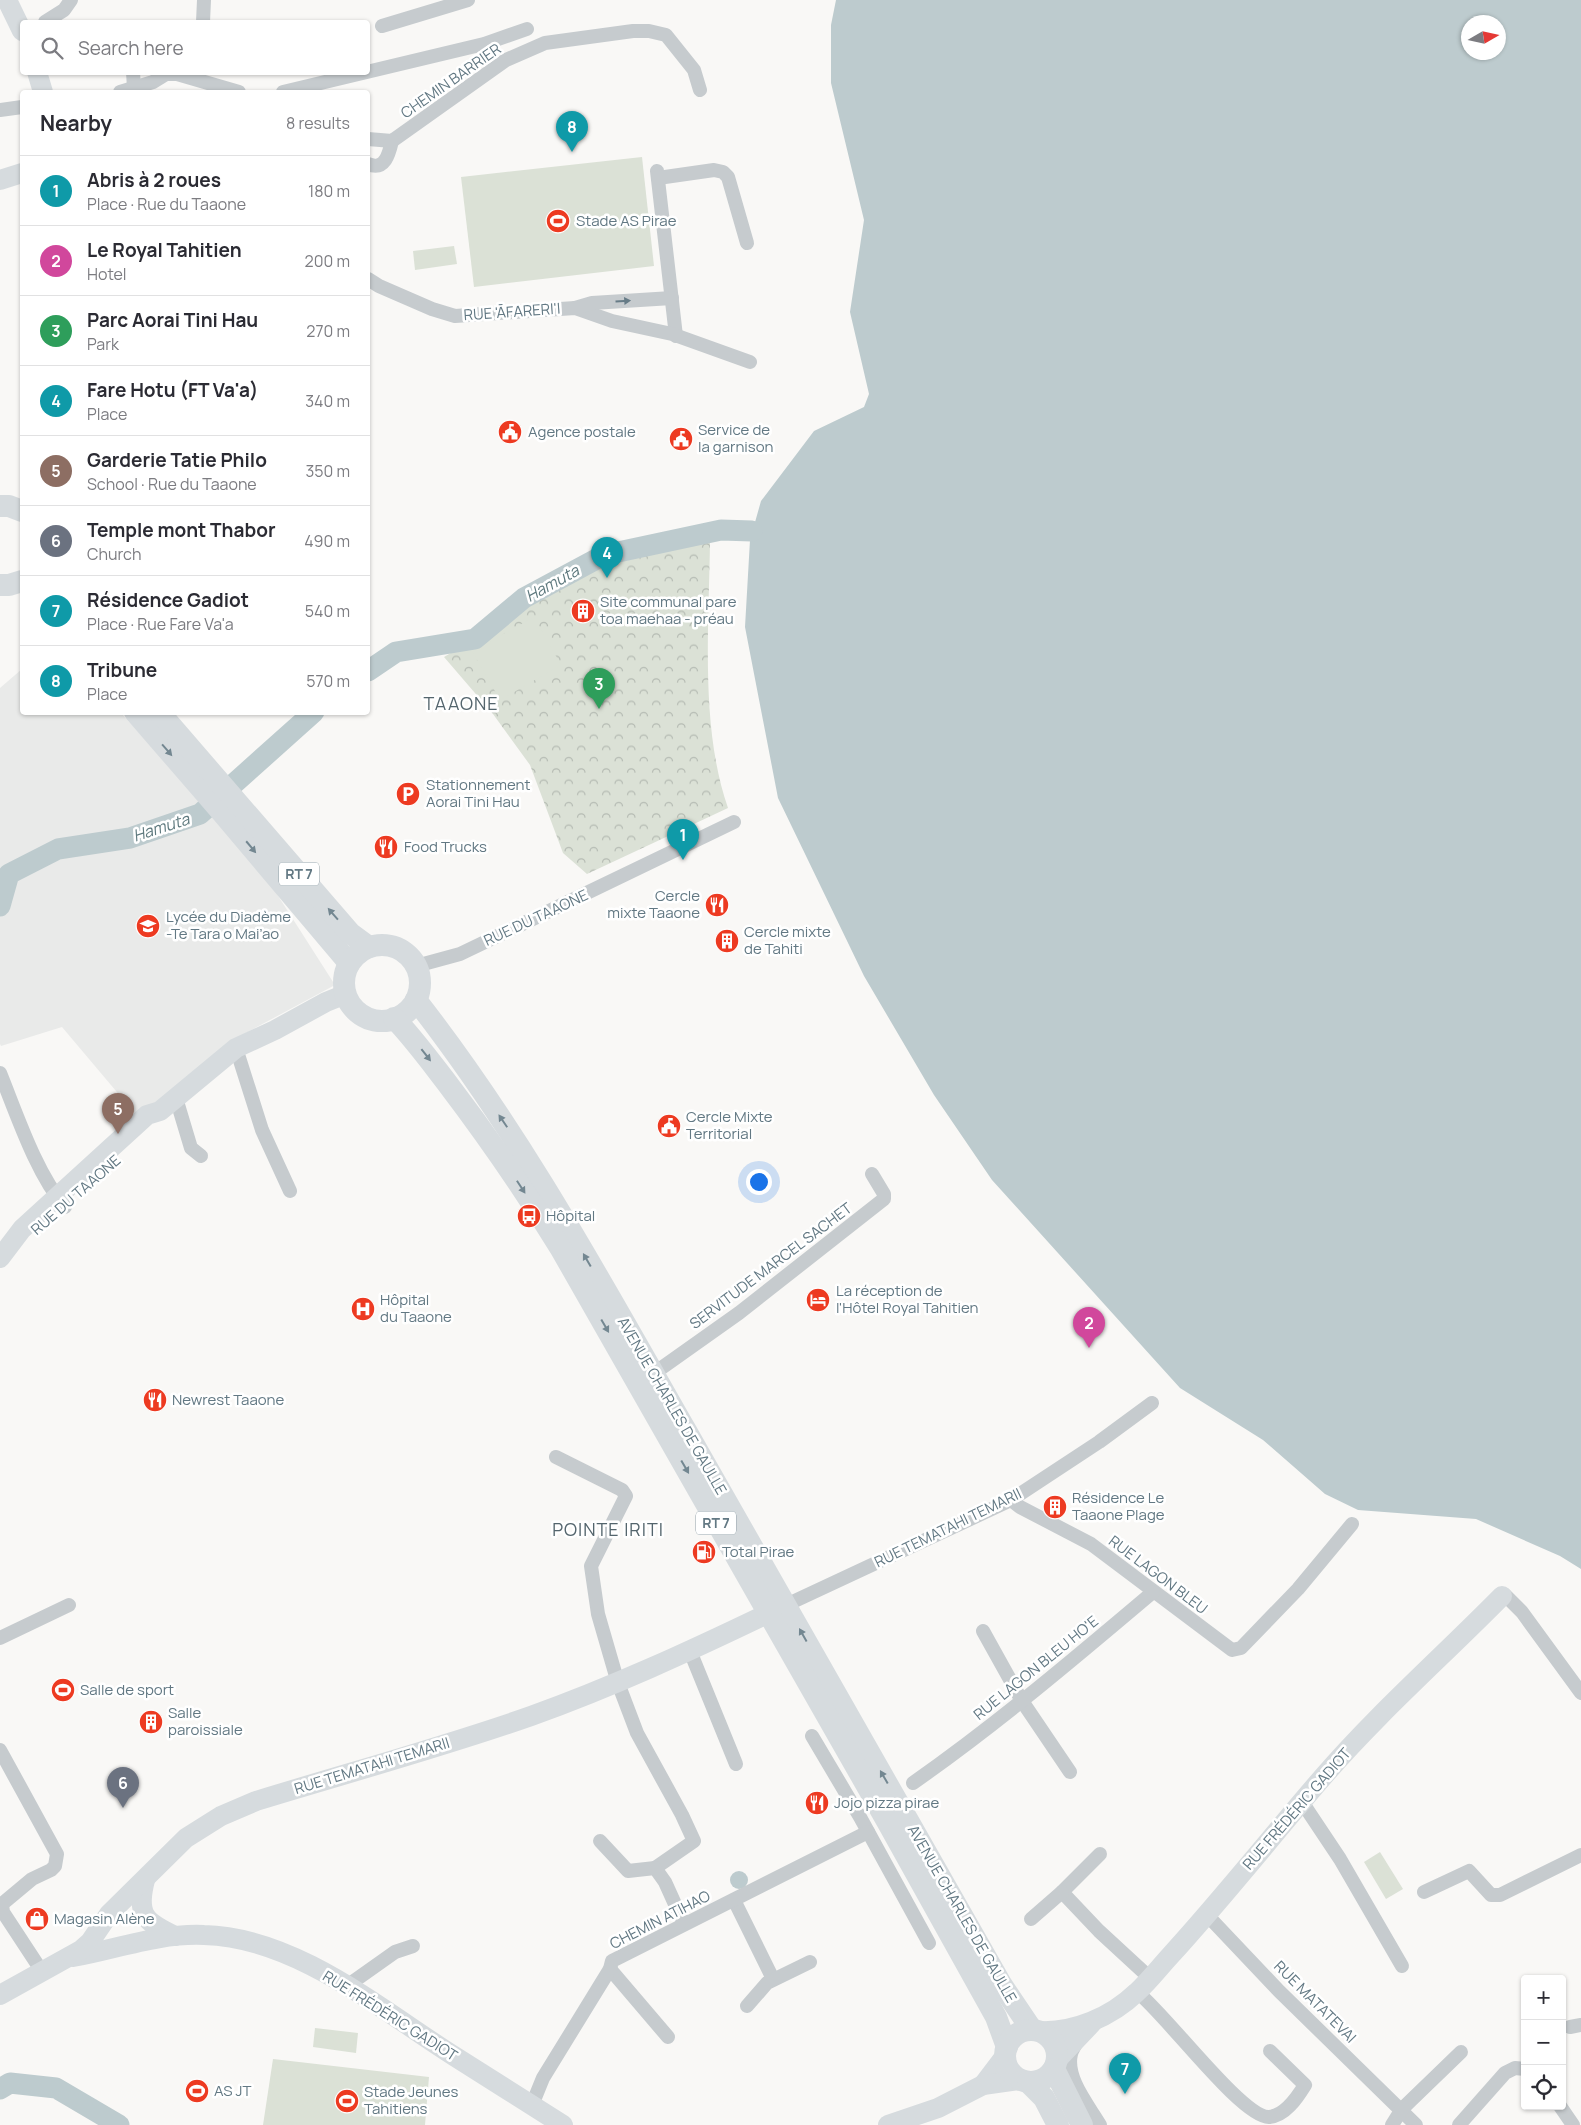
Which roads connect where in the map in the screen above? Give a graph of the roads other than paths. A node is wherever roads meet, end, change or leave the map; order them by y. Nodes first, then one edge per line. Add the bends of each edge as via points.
1 (7, 0) edge
2 (71, 0) edge
3 (204, 0) edge
4 (468, 0) edge
5 (48, 20) edge
6 (203, 20) edge
7 (382, 26) dead end
8 (20, 27) edge
9 (527, 29) dead end
10 (370, 71) edge
11 (39, 75) edge
12 (133, 75) edge
13 (164, 75) edge
14 (179, 75) edge
15 (354, 75) edge
16 (134, 88) junction
17 (42, 90) edge
18 (127, 90) edge
19 (231, 90) edge
20 (291, 90) edge
21 (700, 90) dead end
22 (20, 107) edge
23 (0, 110) edge
24 (370, 139) edge
25 (392, 141) junction
26 (370, 165) edge
27 (747, 243) dead end
28 (370, 280) edge
29 (672, 298) junction
30 (575, 308) junction
31 (676, 336) junction
32 (750, 362) dead end
33 (138, 715) edge
34 (161, 715) edge
35 (207, 781) junction
36 (226, 803) junction
37 (734, 822) dead end
38 (369, 947) junction
39 (349, 964) junction
40 (416, 966) junction
41 (346, 994) junction
42 (416, 1000) junction
43 (394, 1018) junction
44 (236, 1048) junction
45 (0, 1073) edge
46 (176, 1098) junction
47 (201, 1156) dead end
48 (872, 1174) dead end
49 (290, 1191) dead end
50 (60, 1202) junction
51 (3, 1254) edge
52 (653, 1374) junction
53 (1152, 1403) dead end
54 (556, 1457) dead end
55 (1011, 1500) junction
56 (1352, 1524) dead end
57 (1153, 1592) junction
58 (1502, 1596) joint
59 (69, 1605) dead end
60 (777, 1610) junction
61 (983, 1631) dead end
62 (0, 1638) edge
63 (690, 1651) junction
64 (618, 1683) junction
65 (1581, 1693) edge
66 (1022, 1702) junction
67 (812, 1736) dead end
68 (0, 1750) edge
69 (736, 1764) dead end
70 (1070, 1772) dead end
71 (913, 1783) dead end
72 (1302, 1802) junction
73 (868, 1832) junction
74 (600, 1841) dead end
75 (1100, 1854) dead end
76 (1581, 1856) edge
77 (655, 1868) junction
78 (145, 1880) junction
79 (1062, 1892) junction
80 (1424, 1892) dead end
81 (734, 1900) junction
82 (1207, 1915) junction
83 (1031, 1919) dead end
84 (684, 1924) junction
85 (175, 1936) junction
86 (90, 1942) junction
87 (929, 1943) dead end
88 (414, 1946) dead end
89 (62, 1960) junction
90 (810, 1962) dead end
91 (1402, 1966) dead end
92 (42, 1970) junction
93 (610, 1970) junction
94 (773, 1979) junction
95 (1144, 1985) junction
96 (347, 1986) junction
97 (0, 1995) edge
98 (747, 2006) dead end
99 (1093, 2022) junction
100 (1035, 2030) junction
101 (668, 2037) dead end
102 (1074, 2040) junction
103 (1270, 2051) dead end
104 (1006, 2052) junction
105 (1461, 2052) dead end
106 (1055, 2065) junction
107 (1521, 2069) edge
108 (1024, 2081) junction
109 (984, 2085) junction
110 (532, 2105) junction
111 (1402, 2109) junction
112 (1563, 2110) edge
113 (563, 2125) edge
114 (888, 2125) edge
115 (1058, 2125) edge
116 (1082, 2125) edge
117 (1100, 2125) edge
118 (1392, 2125) edge
119 (1416, 2125) edge
120 (1459, 2125) edge
121 (1573, 2125) edge

1 - 8 main road
2 - 5 street via 64,10
3 - 6 street
4 - 7 street
9 - 10 street via 484,44
11 - 17 main road
12 - 16 street
13 - 16 street
14 - 19 street
15 - 20 street
16 - 18 street
21 - 25 street, CHEMIN BARRIER via 694,70 666,35 633,31 545,43 506,60
22 - 23 street
24 - 25 street
25 - 26 street via 386,161 380,166
27 - 29 street via 728,177 723,172 658,174
28 - 30 street, RUE 'ĀFARERI'I via 432,309 456,316
30 -> 29 street, RUE 'ĀFARERI'I via 592,303
29 - 31 street
30 - 31 street, RUE 'ĀFARERI'I via 612,322
31 - 32 street, RUE 'ĀFARERI'I
33 -> 35 main road, RT 7
34 - 35 main road, RT 7
35 - 36 main road, RT 7
38 -> 36 main road, RT 7 via 350,933
36 -> 39 main road, RT 7
37 - 40 street, RUE DU TAAONE via 460,954
38 - 39 main road
38 - 40 main road via 394,946
39 - 41 main road via 344,975
40 - 42 main road via 419,983
41 - 43 main road via 355,1009 366,1017 378,1020
41 - 44 main road, RUE DU TAAONE
42 - 43 main road via 407,1011
52 -> 42 main road, AVENUE CHARLES DE GAULLE / RT 7 via 528,1158
43 -> 60 main road, AVENUE CHARLES DE GAULLE / RT 7 via 414,1039 478,1124 540,1216
44 - 46 main road, RUE DU TAAONE
44 - 49 street via 262,1130
45 - 50 street via 41,1170
46 - 47 street via 191,1148
46 - 50 main road, RUE DU TAAONE via 160,1111 147,1115
48 - 52 street, SERVITUDE MARCEL SACHET via 884,1199 739,1313
50 - 51 main road, RUE DU TAAONE via 22,1229
52 - 60 main road, AVENUE CHARLES DE GAULLE / RT 7
53 - 55 street, RUE TEMATAHI TEMARII
54 - 64 street via 622,1490 626,1496 591,1566 598,1614
55 - 57 street, RUE LAGON BLEU via 1091,1544
55 - 60 street, RUE TEMATAHI TEMARII
56 - 57 street, RUE LAGON BLEU via 1298,1589 1241,1648 1232,1650
57 - 66 street, RUE LAGON BLEU HO'E
58 - 65 street via 1505,1595 1522,1612
58 - 72 main road, RUE FRÉDÉRIC GADIOT via 1347,1749
59 - 62 street
60 - 63 main road, RUE TEMATAHI TEMARII
100 -> 60 main road, AVENUE CHARLES DE GAULLE / RT 7 via 1001,1984
60 - 104 main road, AVENUE CHARLES DE GAULLE / RT 7 via 887,1821 996,2017
61 - 66 street
63 - 64 main road, RUE TEMATAHI TEMARII
63 - 69 street
64 - 77 street via 637,1733 694,1841
64 - 78 main road, RUE TEMATAHI TEMARII via 477,1735 238,1808 186,1838
66 - 70 street
66 - 71 street, RUE LAGON BLEU HO'E
67 - 73 street
68 - 92 street via 57,1854 51,1870 32,1879 2,1904 3,1912
72 - 82 main road, RUE FRÉDÉRIC GADIOT
72 - 91 street via 1340,1859
73 - 81 street, CHEMIN ATIHAO
73 - 87 street
74 - 77 street via 628,1872
75 - 79 street
76 - 80 street via 1500,1895 1491,1894 1470,1871
77 - 84 street
78 - 85 main road via 142,1902 146,1917 155,1927
78 - 86 main road, RUE TEMATAHI TEMARII via 109,1914
79 - 83 street
79 - 95 street
81 - 84 street, CHEMIN ATIHAO
81 - 94 street
82 - 95 main road, RUE FRÉDÉRIC GADIOT
82 - 111 street, RUE MATATEVAI via 1279,1991
84 - 93 street, CHEMIN ATIHAO via 612,1961
85 - 86 main road, RUE FRÉDÉRIC GADIOT via 140,1932
85 - 89 main road, RUE FRÉDÉRIC GADIOT
85 - 96 main road, RUE FRÉDÉRIC GADIOT via 205,1935 268,1946
86 - 89 main road, RUE TEMATAHI TEMARII
88 - 96 street via 395,1952
89 - 92 main road
90 - 94 street
92 - 97 main road
93 - 101 street
93 - 110 street, CHEMIN ATIHAO via 543,2078
94 - 98 street
95 - 99 main road, RUE FRÉDÉRIC GADIOT
95 - 103 street via 1150,2003 1252,2111 1266,2117 1276,2115 1295,2101 1305,2086
96 - 110 main road, RUE FRÉDÉRIC GADIOT
99 - 100 main road, RUE FRÉDÉRIC GADIOT via 1056,2032
99 - 102 main road, RUE FRÉDÉRIC GADIOT
100 - 104 main road via 1017,2034
100 - 106 main road, RT 7 via 1053,2042 1057,2052
102 - 106 main road, RUE FRÉDÉRIC GADIOT
102 - 117 street via 1076,2043 1071,2054 1074,2081
104 - 108 main road, RT 7 via 1008,2068
104 - 109 main road
105 - 111 street
106 - 108 main road via 1041,2080
106 - 116 main road, RT 7
107 - 120 street via 1505,2072
108 - 109 main road
108 - 115 main road, RT 7 via 1044,2098
109 - 114 main road via 938,2108
110 - 113 main road, RUE FRÉDÉRIC GADIOT
111 - 118 street
111 - 119 street, RUE MATATEVAI
112 - 121 street

